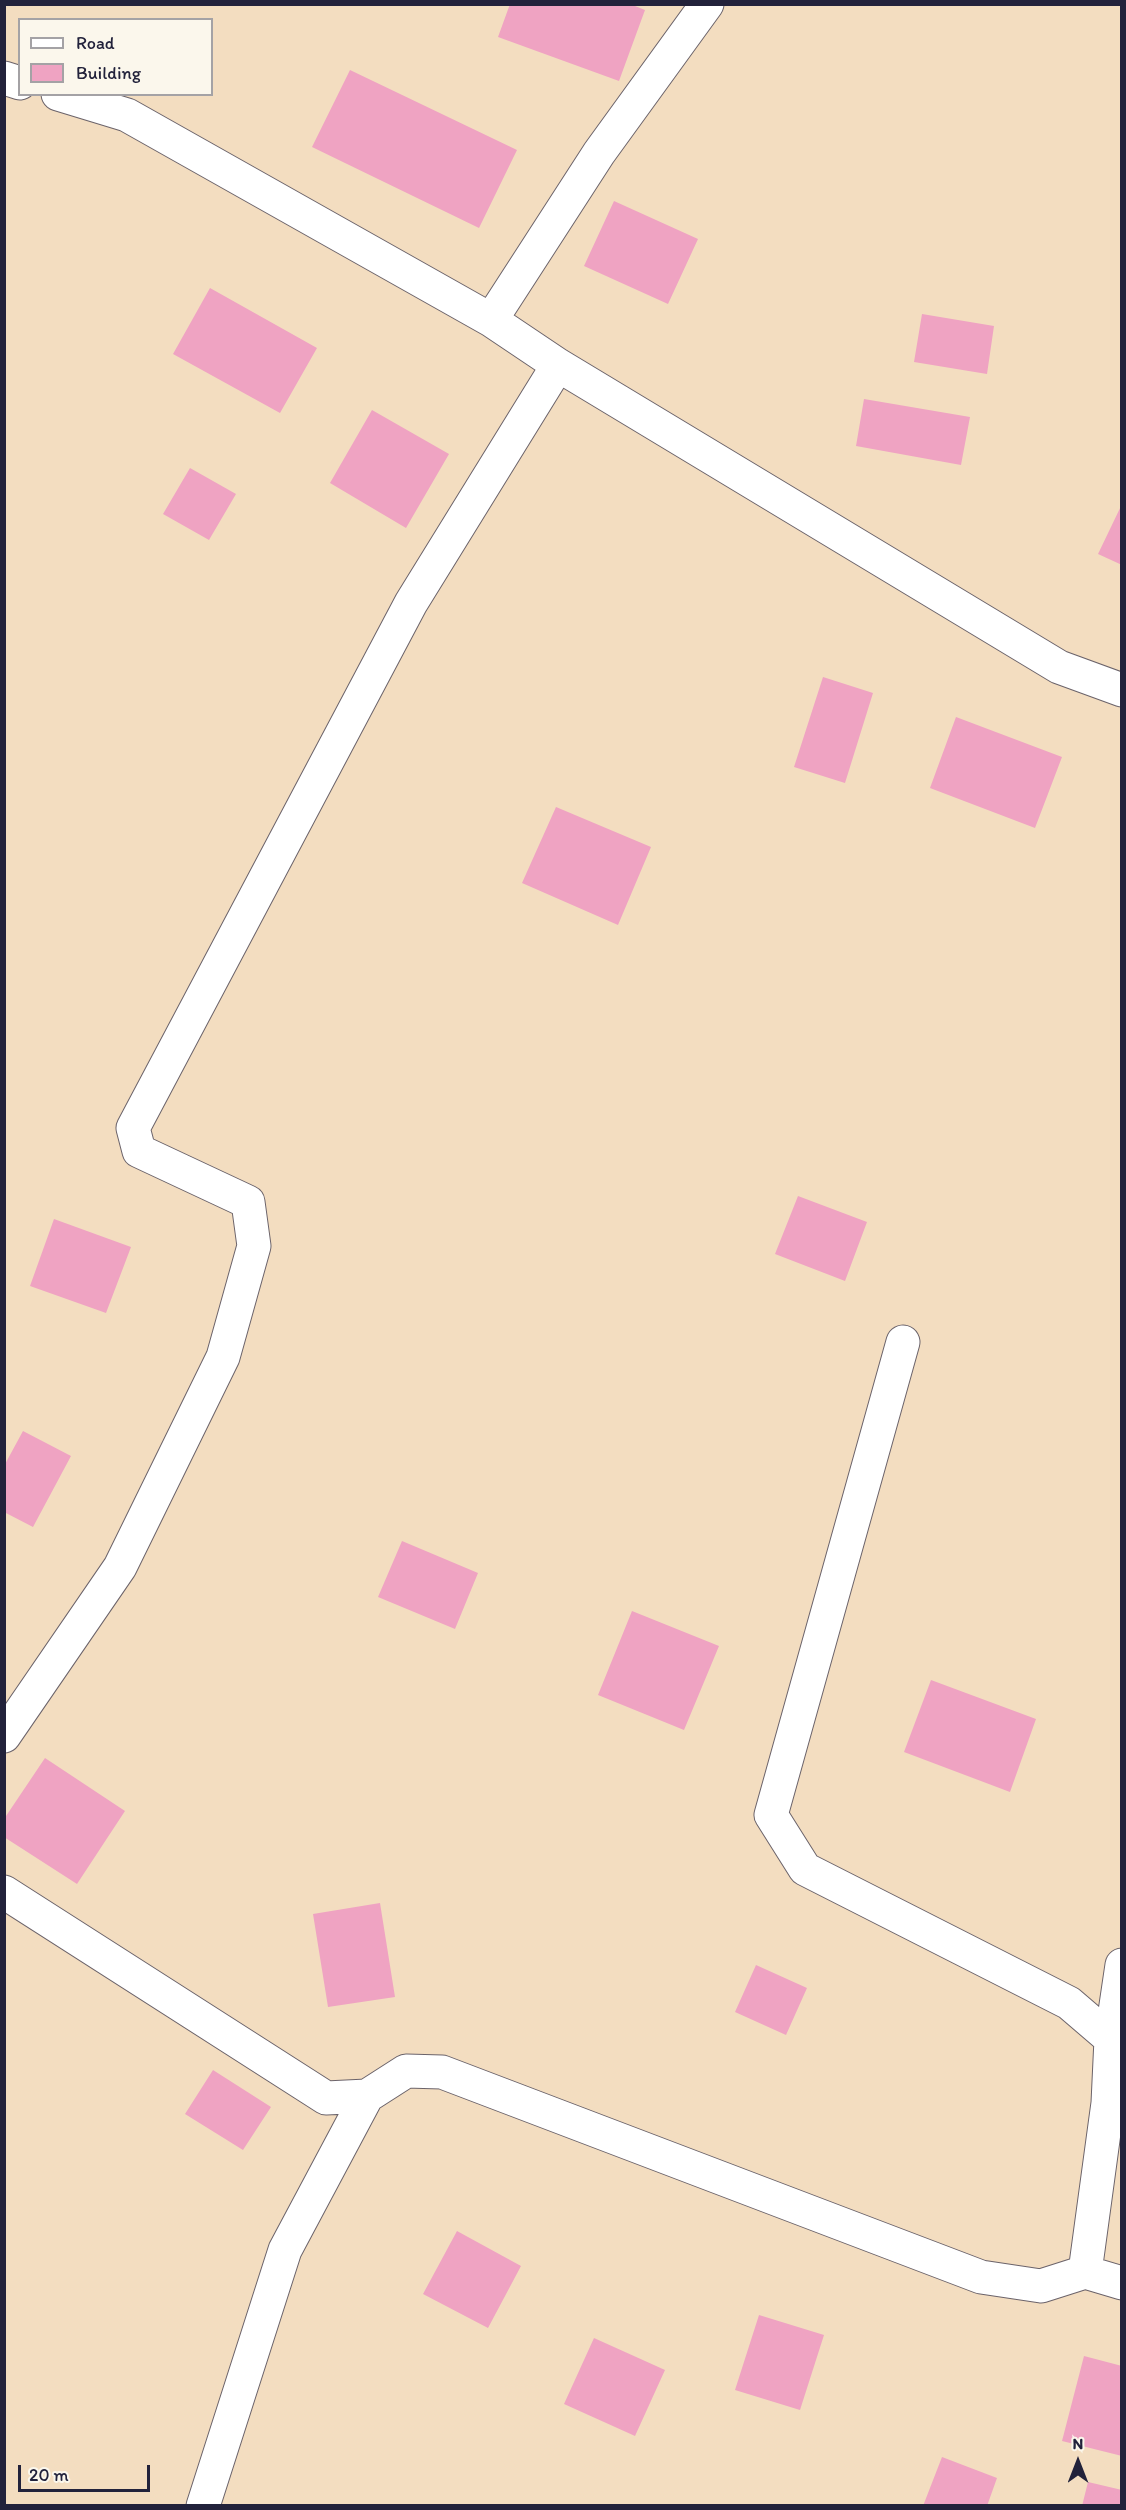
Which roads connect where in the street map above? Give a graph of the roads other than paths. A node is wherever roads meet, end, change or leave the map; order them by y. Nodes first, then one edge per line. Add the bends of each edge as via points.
1 (706, 4) edge
2 (64, 96) edge
3 (490, 320) junction
4 (558, 365) junction
5 (1122, 690) edge
6 (903, 1341) dead end
7 (4, 1736) edge
8 (4, 1893) edge
9 (1122, 1965) edge
10 (1111, 2039) junction
11 (367, 2096) junction
12 (1085, 2272) junction
13 (1122, 2283) edge
14 (203, 2505) edge

1 - 3 street via 599,153
2 - 3 street via 127,116
3 - 4 street
4 - 5 street via 1059,667
4 - 7 street via 411,603 133,1128 139,1151 248,1202 254,1246 223,1357 120,1567
6 - 10 street via 771,1815 805,1869 1069,2003
8 - 11 street via 326,2098
9 - 10 street
10 - 12 street via 1108,2103
11 - 12 street via 406,2071 442,2073 981,2277 1041,2286
11 - 14 street via 285,2250
12 - 13 street

